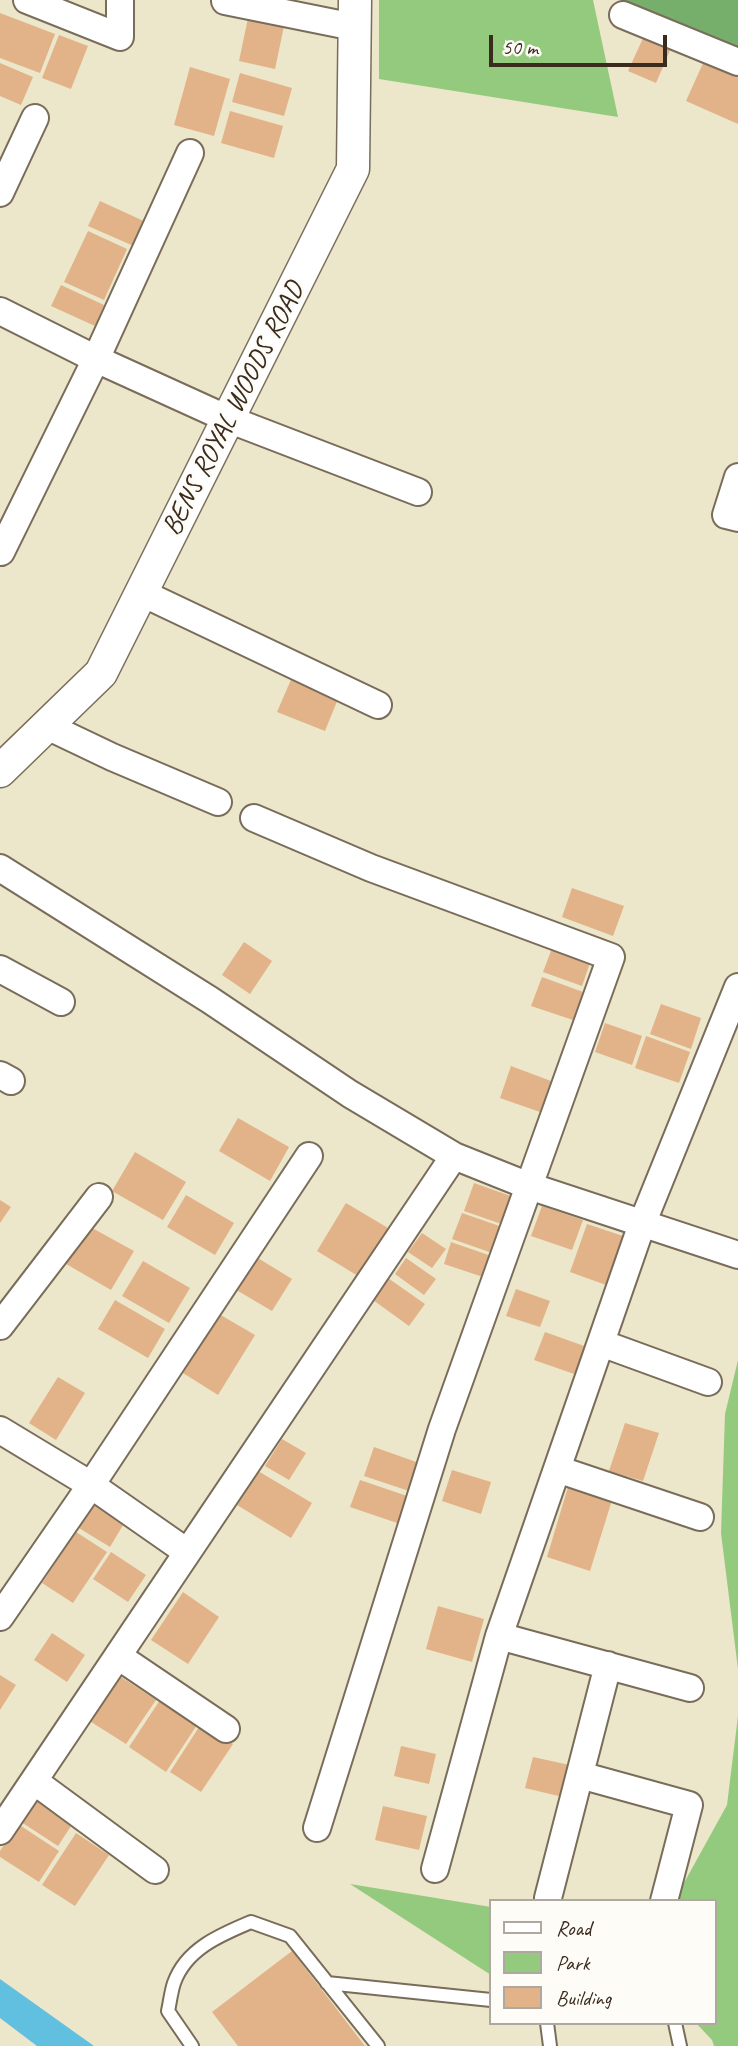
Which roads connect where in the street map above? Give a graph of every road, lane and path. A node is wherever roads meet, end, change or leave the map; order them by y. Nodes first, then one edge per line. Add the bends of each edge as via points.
1 (27, 0) edge
2 (120, 0) edge
3 (225, 1) edge
4 (354, 14) edge
5 (623, 15) dead end
6 (738, 62) edge
7 (36, 118) dead end
8 (190, 153) dead end
9 (0, 193) edge
10 (0, 312) edge
11 (96, 359) junction
12 (228, 419) junction
13 (738, 477) edge
14 (418, 492) dead end
15 (738, 518) edge
16 (1, 552) edge
17 (142, 593) junction
18 (378, 705) dead end
19 (47, 726) junction
20 (1, 770) edge
21 (218, 802) dead end
22 (254, 818) dead end
23 (0, 868) edge
24 (0, 969) edge
25 (738, 987) edge
26 (61, 1002) dead end
27 (309, 1156) dead end
28 (454, 1156) junction
29 (529, 1186) junction
30 (99, 1198) dead end
31 (642, 1224) junction
32 (738, 1255) edge
33 (0, 1326) edge
34 (601, 1343) junction
35 (708, 1382) dead end
36 (0, 1430) edge
37 (557, 1469) junction
38 (91, 1485) junction
39 (700, 1517) dead end
40 (187, 1552) junction
41 (0, 1617) edge
42 (499, 1636) junction
43 (118, 1656) junction
44 (608, 1665) junction
45 (690, 1688) dead end
46 (226, 1729) dead end
47 (580, 1775) junction
48 (34, 1782) junction
49 (317, 1828) dead end
50 (0, 1831) edge
51 (435, 1868) dead end
52 (155, 1870) dead end
53 (548, 1898) dead end
54 (665, 1899) edge
55 (327, 1983) junction
56 (490, 2000) edge
57 (547, 2025) edge
58 (675, 2025) edge
59 (192, 2046) edge
60 (378, 2046) edge
61 (550, 2046) edge
62 (680, 2046) edge

1 - 2 street via 120,37
3 - 4 street
4 - 12 street, BENS ROYAL WOODS ROAD via 353,169
5 - 6 street
7 - 9 street
8 - 11 street
10 - 11 street
11 - 12 street
11 - 16 street
12 - 14 street
12 - 17 street, BENS ROYAL WOODS ROAD
13 - 15 street via 726,514
17 - 18 street
17 - 19 street, BENS ROYAL WOODS ROAD via 101,673
19 - 20 street, BENS ROYAL WOODS ROAD
19 - 21 street
22 - 29 street via 371,868 611,957
23 - 28 street
24 - 26 street
25 - 31 street
27 - 38 street
28 - 29 street
28 - 40 street
29 - 31 street
29 - 49 street via 442,1429
30 - 33 street
31 - 32 street
31 - 34 street
34 - 35 street
34 - 37 street
36 - 38 street
37 - 39 street
37 - 42 street
38 - 40 street
38 - 41 street
40 - 43 street
42 - 44 street
42 - 51 street
43 - 46 street
43 - 48 street
44 - 45 street
44 - 47 street
47 - 53 street
47 - 54 street via 690,1805
48 - 50 street
48 - 52 street
55 - 56 lane
55 - 59 lane via 290,1936 251,1922 218,1936 189,1956 174,1983 168,2011
55 - 60 lane
57 - 61 lane
58 - 62 lane

